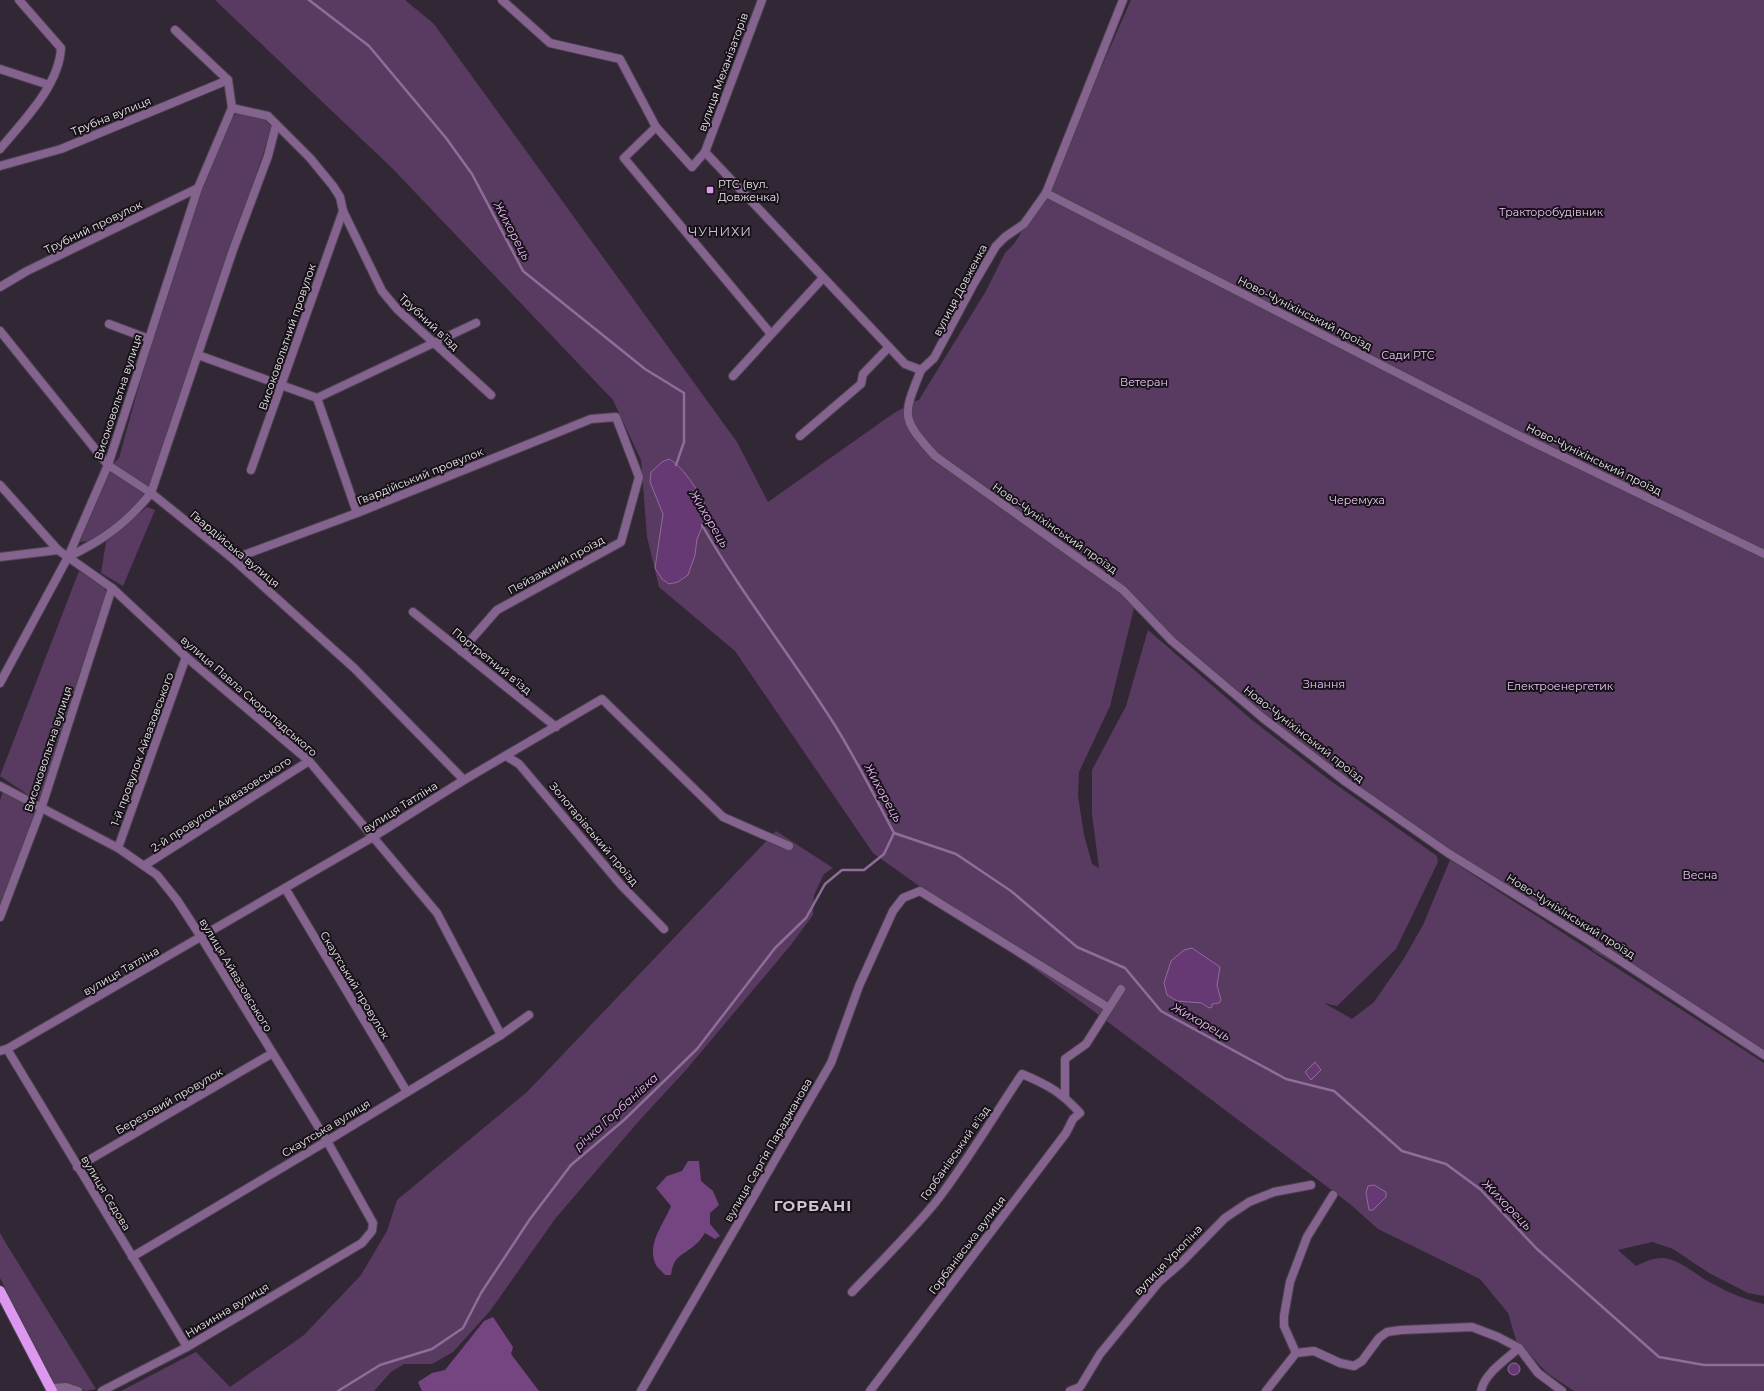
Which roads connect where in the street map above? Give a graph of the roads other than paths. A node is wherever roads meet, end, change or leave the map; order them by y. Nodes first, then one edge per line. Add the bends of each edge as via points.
1 (19, 0) edge
2 (502, 0) edge
3 (762, 0) edge
4 (1123, 0) edge
5 (175, 30) dead end
6 (0, 69) edge
7 (228, 80) junction
8 (48, 85) junction
9 (232, 108) junction
10 (276, 125) junction
11 (656, 127) junction
12 (0, 149) edge
13 (705, 152) junction
14 (0, 166) edge
15 (198, 188) junction
16 (1046, 193) junction
17 (343, 211) junction
18 (823, 278) junction
19 (0, 287) edge
20 (476, 323) dead end
21 (109, 324) dead end
22 (0, 331) edge
23 (771, 334) junction
24 (149, 339) junction
25 (435, 342) junction
26 (889, 347) junction
27 (198, 355) junction
28 (921, 370) junction
29 (733, 376) dead end
30 (282, 387) junction
31 (491, 395) dead end
32 (317, 398) junction
33 (616, 417) joint
34 (800, 436) dead end
35 (108, 465) junction
36 (251, 470) dead end
37 (0, 485) edge
38 (151, 493) junction
39 (357, 513) junction
40 (58, 550) junction
41 (1764, 554) edge
42 (0, 557) edge
43 (68, 557) junction
44 (233, 559) junction
45 (112, 588) junction
46 (413, 612) dead end
47 (461, 651) junction
48 (186, 657) junction
49 (0, 683) edge
50 (556, 727) junction
51 (506, 756) junction
52 (309, 761) junction
53 (464, 780) junction
54 (0, 787) edge
55 (41, 809) junction
56 (373, 837) junction
57 (789, 846) dead end
58 (118, 848) junction
59 (144, 865) junction
60 (285, 888) junction
61 (0, 917) edge
62 (664, 929) dead end
63 (201, 937) junction
64 (1120, 989) dead end
65 (1109, 1008) junction
66 (529, 1015) dead end
67 (501, 1035) junction
68 (4, 1050) edge
69 (272, 1054) junction
70 (1764, 1055) edge
71 (407, 1092) junction
72 (1065, 1096) junction
73 (1080, 1113) joint
74 (327, 1141) junction
75 (77, 1167) junction
76 (1311, 1185) dead end
77 (1333, 1195) dead end
78 (362, 1243) joint
79 (132, 1257) junction
80 (0, 1291) edge
81 (852, 1292) dead end
82 (187, 1347) junction
83 (1519, 1348) junction
84 (1296, 1353) junction
85 (1553, 1388) edge
86 (51, 1390) edge
87 (78, 1391) edge
88 (102, 1391) edge
89 (641, 1391) edge
90 (870, 1391) edge
91 (1070, 1391) edge
92 (1266, 1391) edge
93 (1481, 1391) edge
94 (1562, 1391) edge

1 - 8 street via 61,48 60,62
2 - 11 street via 550,44 620,59
3 - 13 street, вулиця Механізаторів
4 - 16 street
5 - 7 street
6 - 8 street
7 - 9 street
7 - 14 street, Трубна вулиця via 61,148
8 - 12 street via 37,106
9 - 10 street, Трубний в’їзд via 268,116
9 - 15 street, Високовольтна вулиця
10 - 17 street, Трубний в’їзд via 310,158 333,186 340,197
10 - 27 street via 268,156
11 - 13 street via 692,167
11 - 23 street via 624,158
13 - 18 street
15 - 19 street, Трубний провулок via 27,271
15 - 24 street, Високовольтна вулиця
16 - 28 street, вулиця Довженка via 1024,224 996,246 946,339 934,358
16 - 41 street, Ново-Чуніхінський проїзд via 1520,436
17 - 25 street, Трубний в’їзд via 382,291 397,309
17 - 30 street, Високовольтний провулок
18 - 23 street
18 - 26 street
20 - 25 street
21 - 24 street
22 - 35 street, Гвардійська вулиця
23 - 29 street
24 - 35 street, Високовольтна вулиця
25 - 31 street, Трубний в’їзд
25 - 32 street
26 - 28 street via 905,364
26 - 34 street via 863,374 861,384
27 - 30 street
27 - 38 street
28 - 70 street, Ново-Чуніхінський проїзд via 907,404 908,422 935,456 1123,590 1172,641 1263,718 1346,782 1448,852 1596,944
30 - 32 street
30 - 36 street, Високовольтний провулок
32 - 39 street
33 - 39 street, Гвардійський провулок via 591,419
33 - 47 street, Пейзажний проїзд via 639,477 621,542 497,610
35 - 38 street, Гвардійська вулиця
35 - 43 street, Високовольтна вулиця
37 - 40 street, вулиця Павла Скоропадського
38 - 43 street via 135,513 105,537
38 - 44 street, Гвардійська вулиця
39 - 44 street, Гвардійський провулок
40 - 42 street
40 - 43 street, вулиця Павла Скоропадського
43 - 45 street, вулиця Павла Скоропадського
43 - 49 street, Високовольтна вулиця
44 - 53 street, Гвардійська вулиця via 354,668
45 - 48 street, вулиця Павла Скоропадського
45 - 55 street, Високовольтна вулиця
46 - 47 street, Портретний в'їзд
47 - 50 street, Портретний в'їзд
48 - 52 street, вулиця Павла Скоропадського
48 - 58 street, 1-й провулок Айвазовського
50 - 51 street, вулиця Татліна
50 - 57 street, вулиця Татліна via 602,699 724,816
51 - 53 street, вулиця Татліна
51 - 62 street, Золотарівський проїзд via 519,764 621,885
52 - 56 street, вулиця Павла Скоропадського
52 - 59 street, 2-й провулок Айвазовського
53 - 56 street, вулиця Татліна
54 - 55 street, вулиця Айвазовського
55 - 58 street, вулиця Айвазовського
55 - 61 street, Високовольтна вулиця
56 - 60 street, вулиця Татліна
56 - 67 street, вулиця Павла Скоропадського via 437,913
58 - 59 street, вулиця Айвазовського
59 - 63 street, вулиця Айвазовського via 177,900
60 - 63 street, вулиця Татліна
60 - 71 street, Скаутський провулок
63 - 68 street, вулиця Татліна
63 - 69 street, вулиця Айвазовського
64 - 65 street
65 - 72 street via 1086,1044 1065,1059
65 - 89 street, вулиця Сергія Параджанова via 920,891 903,898 893,911 860,986 831,1063
66 - 67 street, Скаутська вулиця
67 - 71 street, Скаутська вулиця
68 - 75 street, вулиця Сєдова
69 - 74 street, вулиця Айвазовського
69 - 75 street, Березовий провулок
71 - 74 street, Скаутська вулиця
72 - 73 street, Горбанівський в'їзд
72 - 81 street, Горбанівський в'їзд via 1044,1083 1022,1074 962,1166 935,1202
73 - 90 street, Горбанівська вулиця
74 - 78 street, вулиця Айвазовського via 373,1223 372,1231
74 - 79 street, Скаутська вулиця
75 - 79 street, вулиця Сєдова
76 - 91 street, вулиця Урюпіна via 1274,1192 1249,1202 1225,1218 1159,1282 1100,1354 1080,1387
77 - 84 street via 1307,1237 1290,1282 1284,1326
78 - 82 street, Низинна вулиця
79 - 82 street, вулиця Сєдова
80 - 86 main road
82 - 88 street, Низинна вулиця
83 - 84 street via 1472,1327 1387,1332 1362,1361 1354,1366 1340,1363 1314,1351
83 - 85 street
83 - 93 street via 1492,1372
84 - 92 street
85 - 94 street
86 - 87 street via 66,1387

